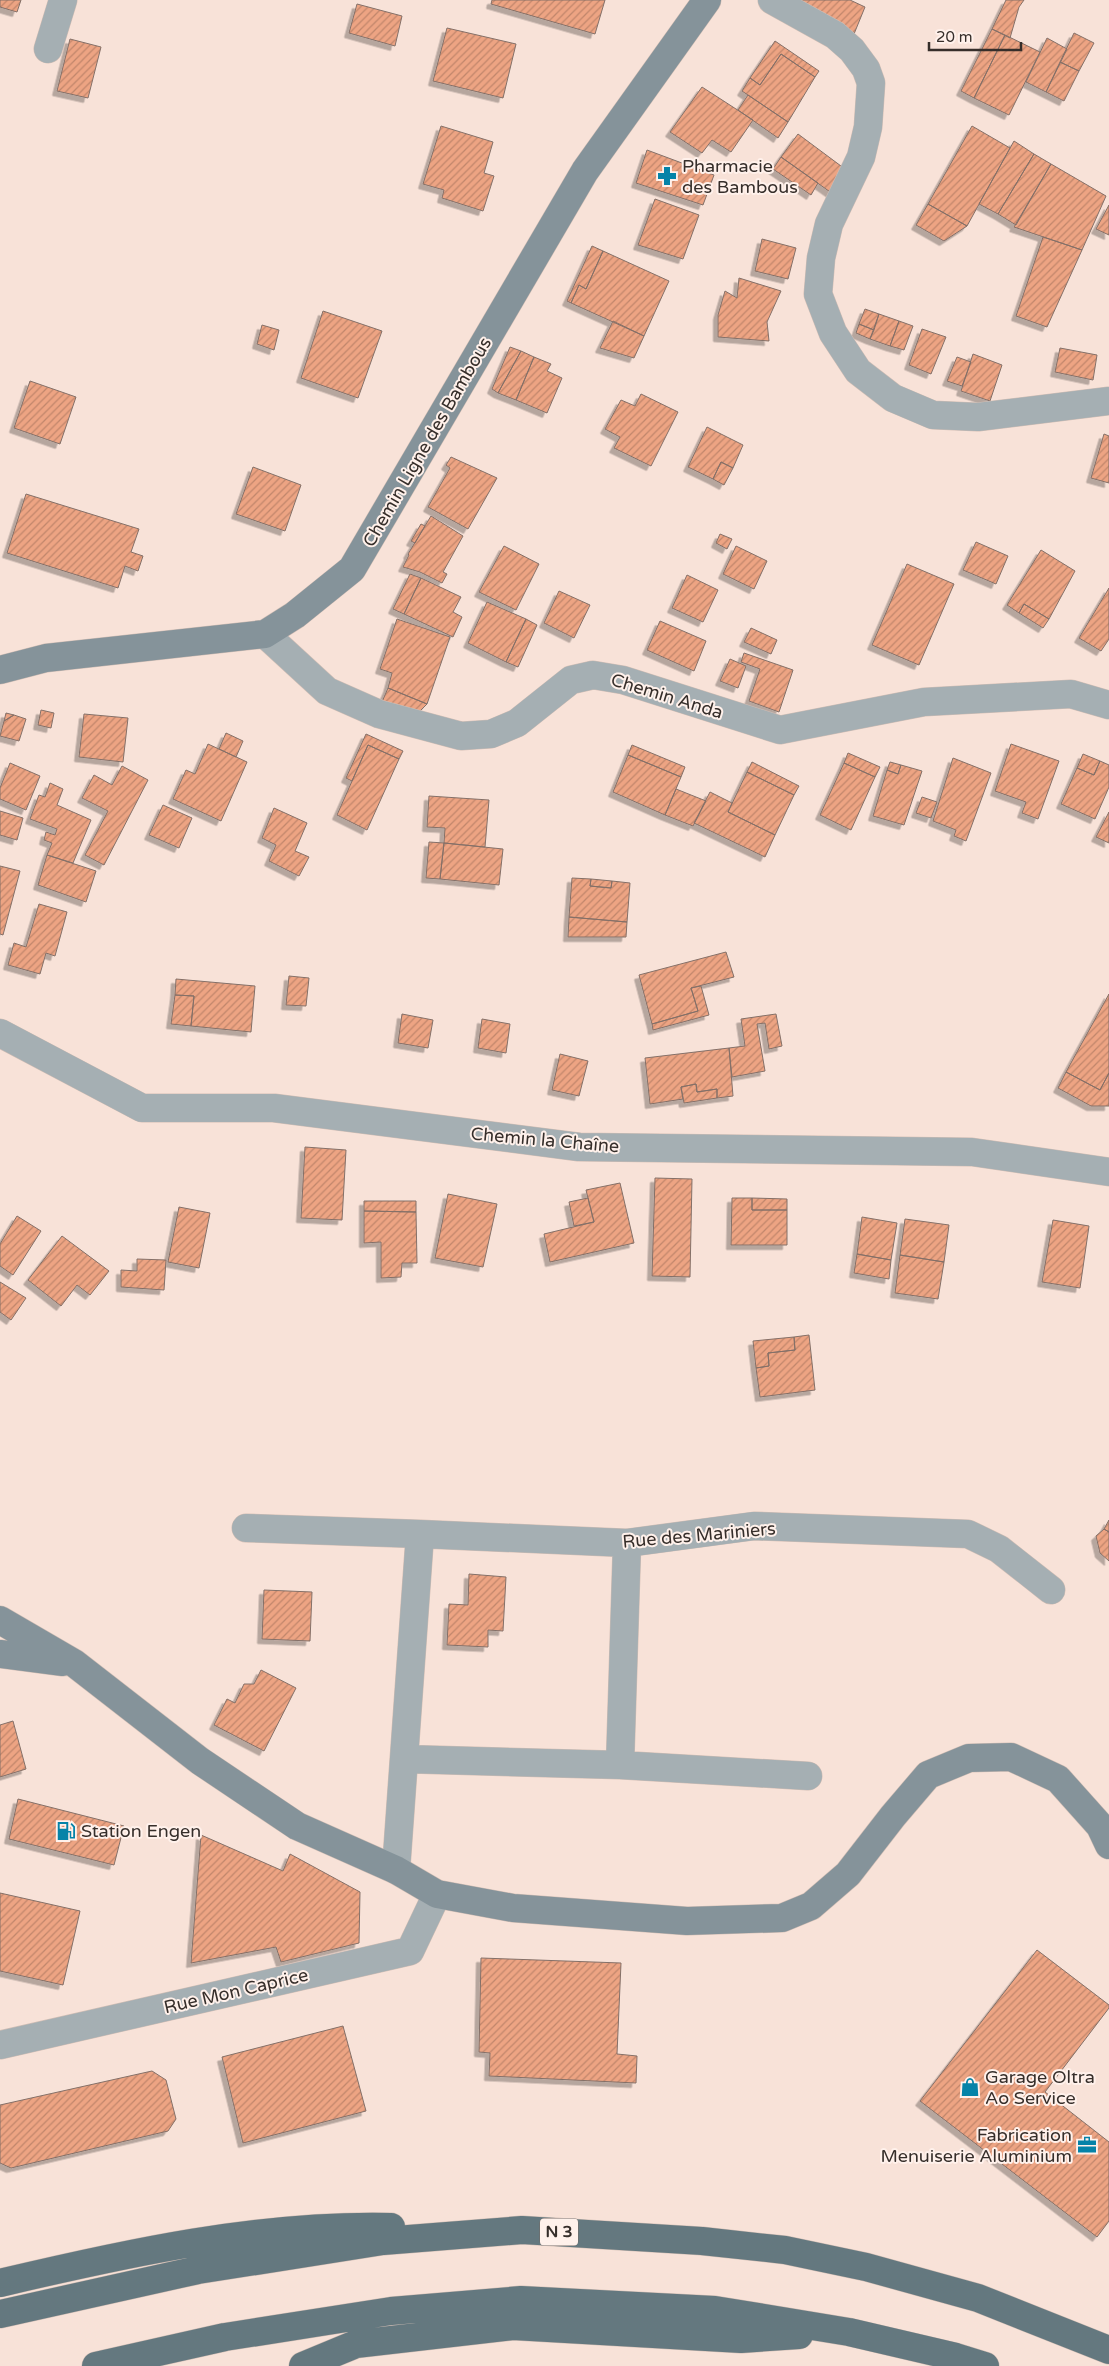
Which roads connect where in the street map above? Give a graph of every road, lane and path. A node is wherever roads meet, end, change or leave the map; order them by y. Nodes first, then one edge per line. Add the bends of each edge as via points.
1 (63, 0) edge
2 (708, 0) edge
3 (772, 0) edge
4 (48, 49) dead end
5 (1109, 401) edge
6 (265, 634) junction
7 (0, 670) edge
8 (1109, 705) edge
9 (0, 1033) edge
10 (1109, 1172) edge
11 (246, 1528) dead end
12 (420, 1534) junction
13 (627, 1543) junction
14 (1051, 1590) dead end
15 (0, 1620) edge
16 (0, 1654) edge
17 (74, 1664) junction
18 (404, 1759) junction
19 (620, 1765) junction
20 (808, 1776) dead end
21 (1109, 1844) edge
22 (396, 1870) junction
23 (437, 1894) junction
24 (0, 2045) edge
25 (522, 2230) junction
26 (0, 2283) edge
27 (0, 2314) edge
28 (849, 2332) junction
29 (1109, 2350) edge
30 (96, 2366) edge
31 (303, 2366) edge
32 (985, 2366) edge

1 - 4 street
2 - 6 main road, Chemin Ligne des Bambous via 585,171 352,569 295,615
3 - 5 street via 835,36 852,50 866,69 871,84 869,118 861,157 829,224 820,258 818,294 833,333 858,371 893,398 933,415 978,417
6 - 7 main road, Chemin Ligne des Bambous via 46,658
6 - 8 street, Chemin Anda via 327,692 379,714 461,736 491,734 518,723 571,680 593,675 623,680 780,730 924,702 1070,694
9 - 10 street, Chemin la Chaîne via 142,1108 274,1108 579,1147 972,1152
11 - 12 street, Rue des Mariniers
12 - 13 street, Rue des Mariniers
12 - 18 street
13 - 14 street, Rue des Mariniers via 754,1526 968,1534 999,1549
13 - 19 street
15 - 17 main road
16 - 17 main road
17 - 22 main road via 200,1761 297,1826
18 - 19 street
18 - 22 street
19 - 20 street
21 - 23 main road via 1100,1826 1058,1779 1011,1757 969,1758 928,1775 848,1874 811,1906 782,1918 677,1921 513,1908
22 - 23 main road
23 - 24 street, Rue Mon Caprice via 410,1951
25 - 26 highway, N 3 via 343,2226 195,2242
25 - 27 highway, N 3 via 383,2241 198,2270
25 - 29 highway, N 3 via 702,2241 785,2250 866,2267 978,2298
28 - 30 highway via 716,2310 521,2300 391,2311 225,2337
28 - 31 highway via 741,2339 513,2326 356,2344
28 - 32 highway via 956,2356

